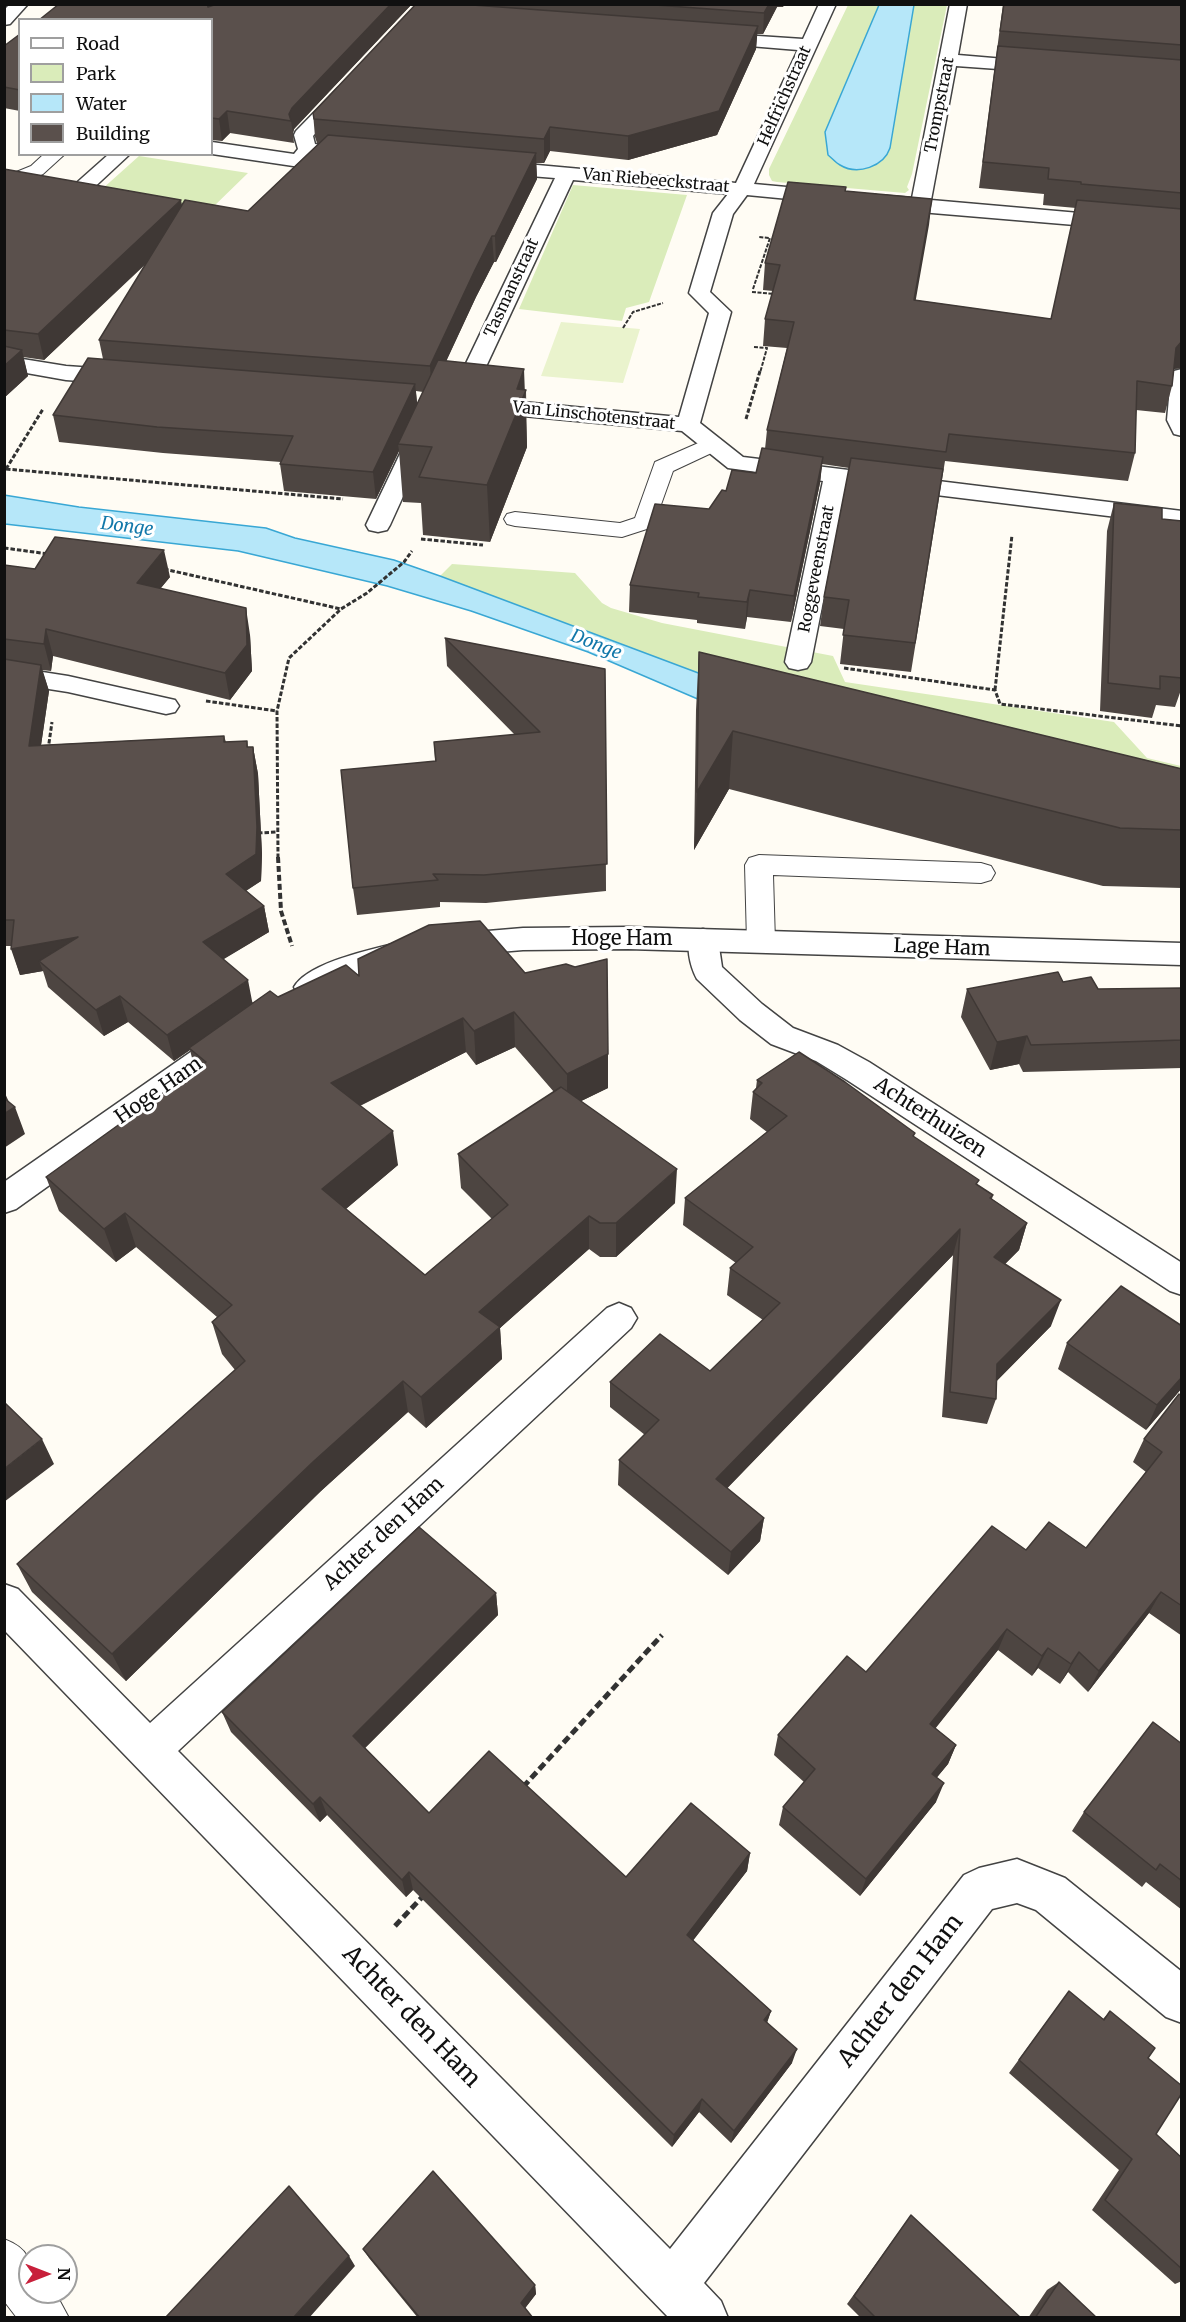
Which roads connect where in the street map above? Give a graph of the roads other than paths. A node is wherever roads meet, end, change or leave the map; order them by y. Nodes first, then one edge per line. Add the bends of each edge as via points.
1 (20, 4) edge
2 (828, 4) edge
3 (959, 4) edge
4 (4, 20) edge
5 (696, 37) edge
6 (808, 45) junction
7 (950, 60) junction
8 (1060, 69) edge
9 (358, 78) edge
10 (213, 148) edge
11 (303, 155) junction
12 (54, 156) edge
13 (119, 156) edge
14 (370, 156) edge
15 (475, 165) edge
16 (567, 173) junction
17 (284, 178) edge
18 (4, 187) edge
19 (744, 188) junction
20 (80, 190) edge
21 (849, 199) edge
22 (873, 201) edge
23 (920, 206) junction
24 (1182, 228) edge
25 (4, 362) edge
26 (1182, 376) edge
27 (146, 379) edge
28 (458, 403) junction
29 (688, 425) junction
30 (1182, 429) edge
31 (712, 444) junction
32 (836, 477) junction
33 (1182, 518) edge
34 (515, 519) road end
35 (378, 525) dead end
36 (798, 662) road end
37 (4, 674) edge
38 (166, 706) road end
39 (981, 873) dead end
40 (703, 940) junction
41 (760, 942) junction
42 (1182, 954) edge
43 (292, 997) edge
44 (254, 1024) edge
45 (4, 1200) edge
46 (1182, 1281) edge
47 (619, 1318) dead end
48 (4, 1602) edge
49 (150, 1750) junction
50 (1182, 2001) edge
51 (4, 2262) edge
52 (672, 2285) junction
53 (46, 2318) edge
54 (704, 2318) edge

1 - 4 street
2 - 6 street, Helfrichstraat
3 - 7 street, Trompstraat
5 - 6 street
6 - 19 street, Helfrichstraat
7 - 8 street
7 - 23 street, Trompstraat
9 - 11 street via 303,135
10 - 11 street
11 - 14 street
11 - 17 street
12 - 18 lane via 38,170
13 - 20 street
15 - 16 street, Van Riebeeckstraat
16 - 19 street, Van Riebeeckstraat
16 - 28 street, Tasmanstraat
19 - 21 street, Van Riebeeckstraat
19 - 29 street, Helfrichstraat via 723,213 699,293 720,312
22 - 23 street
23 - 24 street
25 - 27 street via 66,373
26 - 30 street via 1178,420
28 - 29 street, Van Linschotenstraat
28 - 35 street, Van Linschotenstraat via 432,408
29 - 31 street, Van Linschotenstraat
31 - 32 street, Van Linschotenstraat via 736,463
31 - 34 lane, Van Linschotenstraat via 663,467 645,522 622,530
32 - 33 street, Van Linschotenstraat
32 - 36 street, Roggeveenstraat
37 - 38 street
39 - 41 lane via 759,865
40 - 41 street, Lage Ham
40 - 43 street, Hoge Ham via 523,939 423,948 355,964
40 - 46 street, Achterhuizen via 708,971 782,1036 827,1053 858,1071
41 - 42 street, Lage Ham
44 - 45 street, Hoge Ham
47 - 49 street, Achter den Ham
48 - 49 street, Achter den Ham
49 - 52 street, Achter den Ham
50 - 52 street, Achter den Ham via 1050,1893 1017,1881 979,1890
51 - 53 lane
52 - 54 street, Achter den Ham

